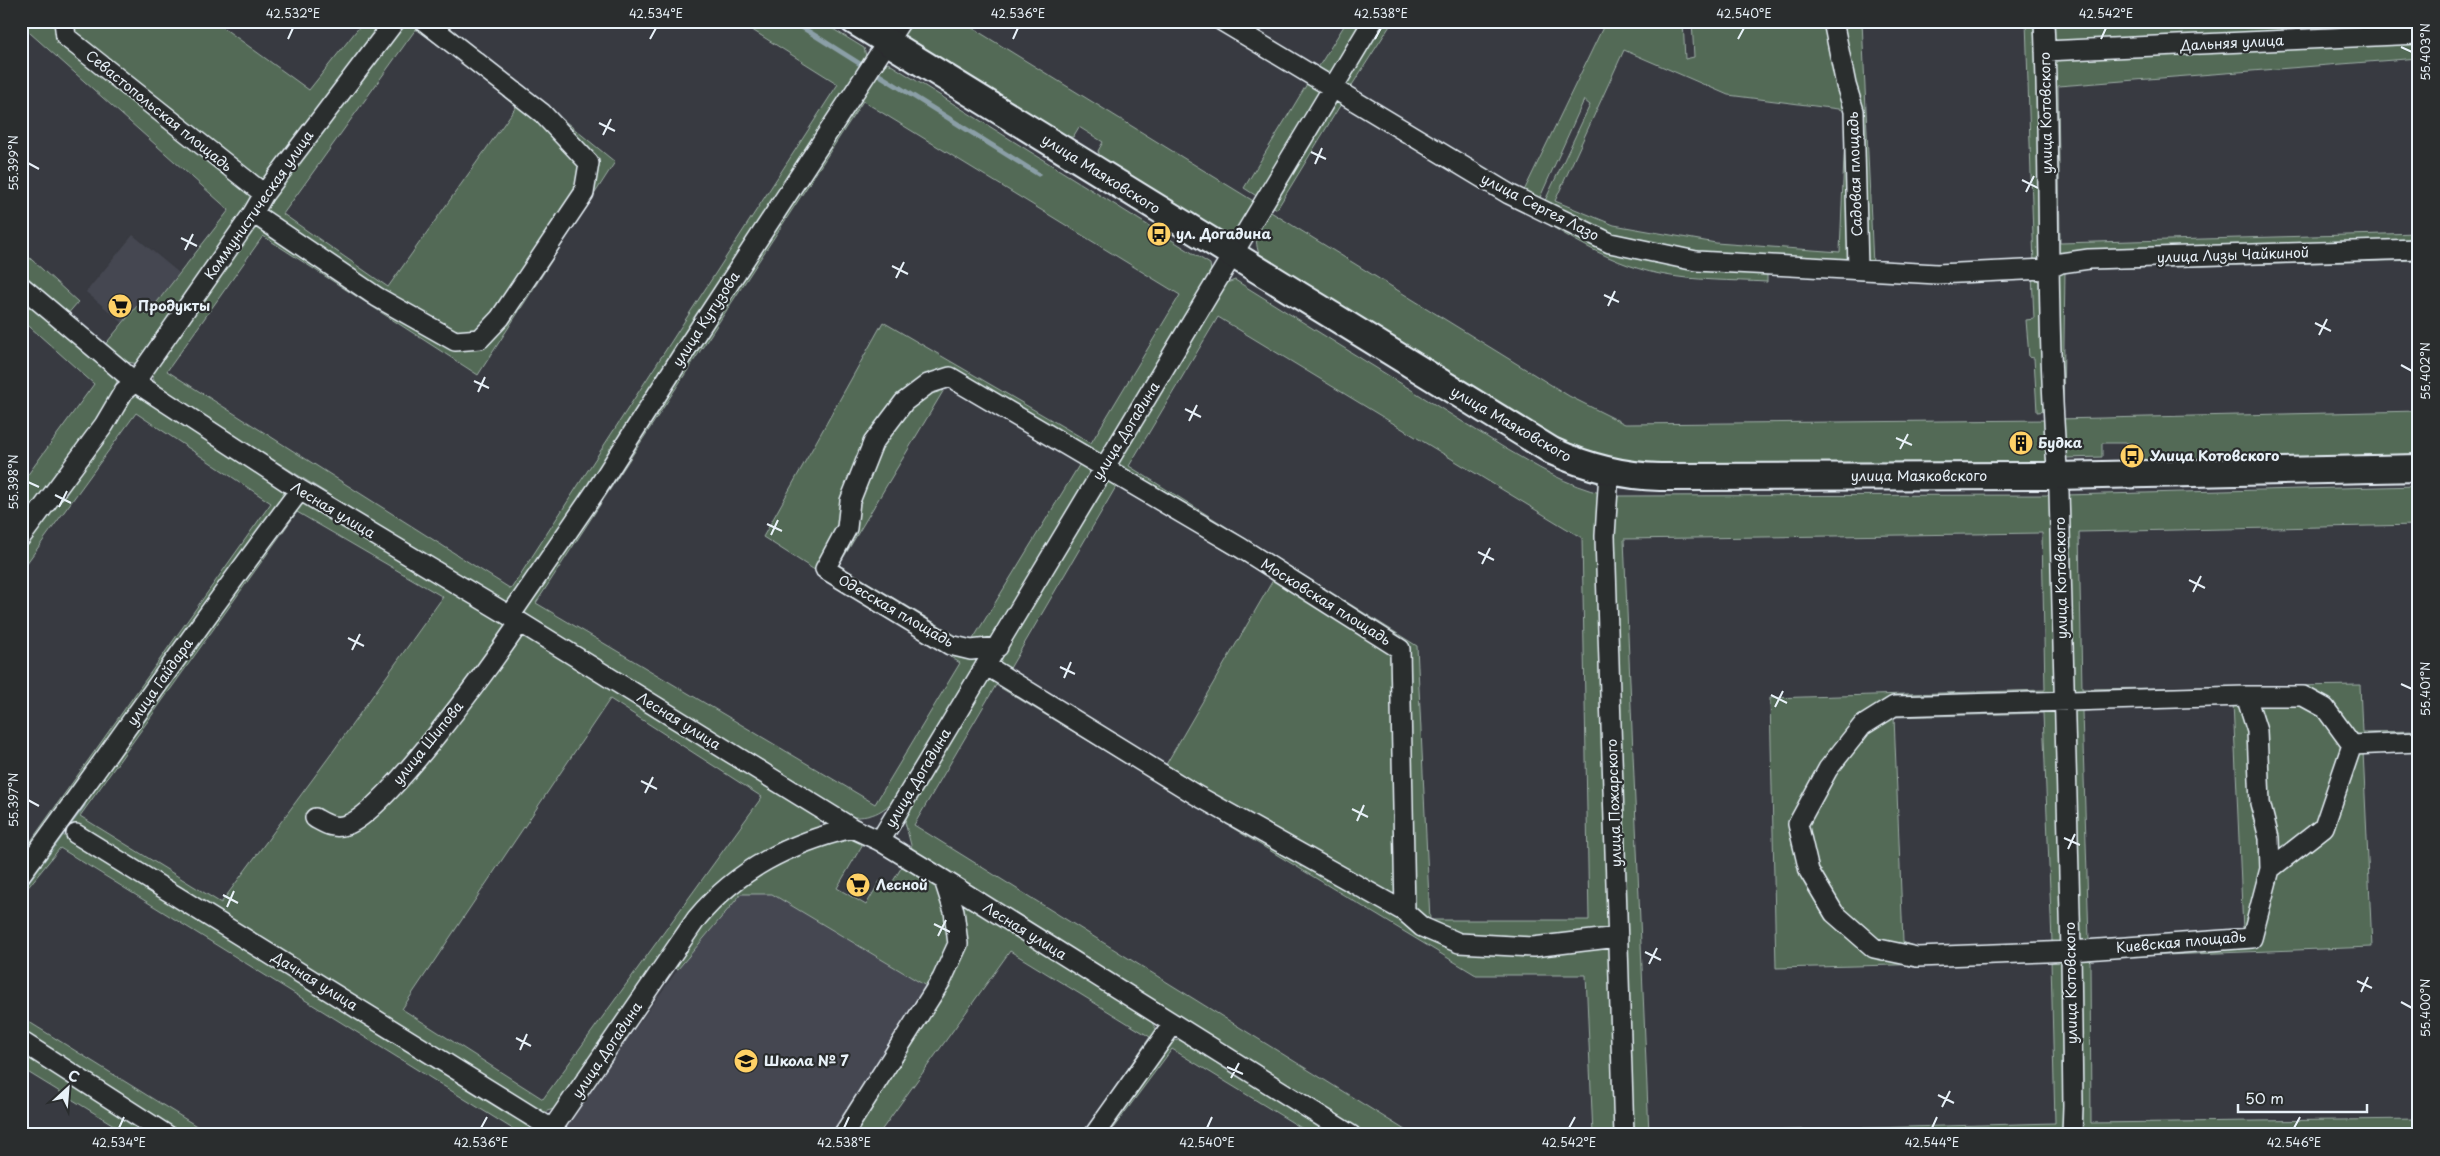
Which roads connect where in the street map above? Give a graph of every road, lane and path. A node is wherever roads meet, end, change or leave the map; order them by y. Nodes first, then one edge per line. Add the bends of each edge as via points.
1 (64, 21) edge
2 (395, 21) edge
3 (424, 21) edge
4 (854, 21) edge
5 (1222, 21) edge
6 (1374, 21) edge
7 (1833, 21) edge
8 (2044, 21) edge
9 (895, 32) edge
10 (2419, 34) edge
11 (2045, 51) junction
12 (1332, 88) junction
13 (264, 194) junction
14 (253, 213) junction
15 (2419, 248) edge
16 (1232, 254) junction
17 (1858, 268) junction
18 (2048, 269) junction
19 (21, 286) edge
20 (136, 382) junction
21 (1104, 466) junction
22 (2419, 468) edge
23 (1609, 472) junction
24 (2058, 476) junction
25 (300, 490) junction
26 (21, 537) edge
27 (515, 619) junction
28 (998, 647) junction
29 (987, 666) junction
30 (2246, 696) junction
31 (2064, 702) junction
32 (2419, 742) edge
33 (2352, 745) junction
34 (314, 818) dead end
35 (852, 828) junction
36 (76, 834) dead end
37 (880, 841) junction
38 (2270, 869) junction
39 (21, 874) edge
40 (944, 880) junction
41 (1405, 912) junction
42 (1618, 937) junction
43 (2071, 951) junction
44 (1173, 1024) junction
45 (21, 1042) edge
46 (550, 1132) edge
47 (1344, 1132) edge
48 (167, 1135) edge
49 (843, 1135) edge
50 (1094, 1135) edge
51 (1624, 1135) edge
52 (2072, 1135) edge

1 - 13 street, Севастопольская площадь via 66,37
2 - 13 street, Коммунистическая улица
3 - 14 street via 542,113 589,163 584,192 500,318 480,338 455,341 377,297
4 - 9 main road, улица Маяковского
5 - 12 street, улица Сергея Лазо
6 - 12 street, улица Догадина
7 - 17 street, Садовая площадь via 1854,111
8 - 11 street, улица Котовского
9 - 16 main road, улица Маяковского
9 - 27 street, улица Кутузова
10 - 11 street, Дальняя улица
11 - 18 street, улица Котовского
12 - 16 street, улица Догадина
12 - 17 street, улица Сергея Лазо via 1509,194 1610,242 1696,261
13 - 14 street, Коммунистическая улица
14 - 20 street, Коммунистическая улица
15 - 18 street, улица Лизы Чайкиной via 2089,259 2061,263
16 - 21 street, улица Догадина
16 - 23 main road, улица Маяковского via 1552,451 1580,464
17 - 18 street, улица Сергея Лазо via 1937,274
18 - 24 street, улица Котовского
19 - 20 street, Лесная улица
20 - 25 street, Лесная улица
20 - 26 street, Коммунистическая улица via 124,391 104,425
21 - 28 street, улица Догадина
21 - 28 street, Одесская площадь via 950,377 928,384 904,402 873,443 850,501 848,528 825,569 950,645 971,650
21 - 41 street, Московская площадь via 1400,649
22 - 24 main road, улица Маяковского
23 - 24 main road, улица Маяковского via 1660,478
23 - 42 street, улица Пожарского via 1606,536
24 - 31 street, улица Котовского
25 - 27 street, Лесная улица
25 - 39 street, улица Гайдара via 234,576 110,754
27 - 34 street, улица Шипова via 488,668 368,814 348,825 331,827
27 - 35 street, Лесная улица
28 - 29 street, улица Догадина
29 - 37 street, улица Догадина
29 - 41 street via 1196,795
30 - 31 street
30 - 33 street via 2303,696 2325,708
30 - 38 street, Киевская площадь via 2257,731 2260,803 2268,838
31 - 43 street, улица Котовского
31 - 43 street via 1894,706 1862,726 1828,769 1798,824 1809,870 1834,913 1874,948 1917,957
32 - 33 street
33 - 38 street via 2324,827
35 - 37 street, Лесная улица
35 - 46 street, улица Догадина via 778,853 740,876 710,903
36 - 46 street, Дачная улица
37 - 40 street, Лесная улица
38 - 43 street, Киевская площадь via 2252,938
40 - 44 street, Лесная улица
40 - 49 street via 954,911 958,944 942,979
41 - 42 street via 1422,927 1459,943 1534,947
42 - 51 street, улица Пожарского
43 - 52 street, улица Котовского
44 - 47 street, Лесная улица
44 - 50 street
45 - 48 street

